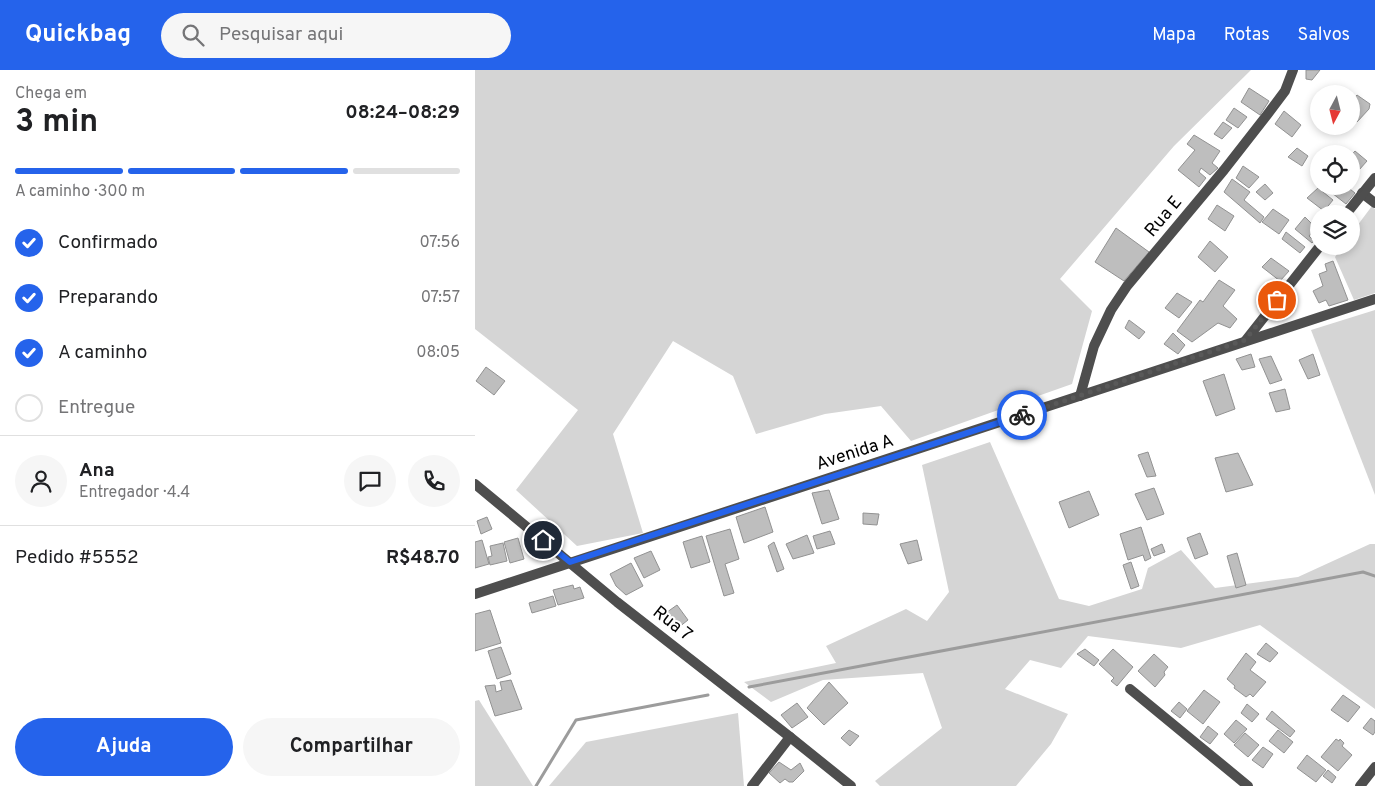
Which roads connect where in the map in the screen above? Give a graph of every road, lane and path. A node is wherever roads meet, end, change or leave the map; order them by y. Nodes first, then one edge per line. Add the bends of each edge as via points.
1 (1293, 70) edge
2 (1375, 178) edge
3 (1362, 193) junction
4 (1375, 202) edge
5 (1352, 205) edge
6 (1313, 255) edge
7 (1375, 299) edge
8 (1245, 340) junction
9 (1080, 396) junction
10 (475, 484) edge
11 (570, 562) junction
12 (475, 594) edge
13 (1130, 690) dead end
14 (790, 736) junction
15 (1375, 766) edge
16 (752, 786) edge
17 (851, 786) edge
18 (1248, 786) edge
19 (1360, 786) edge

1 - 9 street, Rua E via 1285,91 1267,115 1111,310 1094,346
2 - 3 street
3 - 4 street
3 - 5 street
6 - 8 street
7 - 8 street, Avenida A
8 - 9 street, Avenida A
9 - 11 street, Avenida A
10 - 11 street, Rua 7
11 - 12 street, Avenida A
11 - 14 street, Rua 7
13 - 18 street
14 - 16 street
14 - 17 street, Rua 7
15 - 19 street

